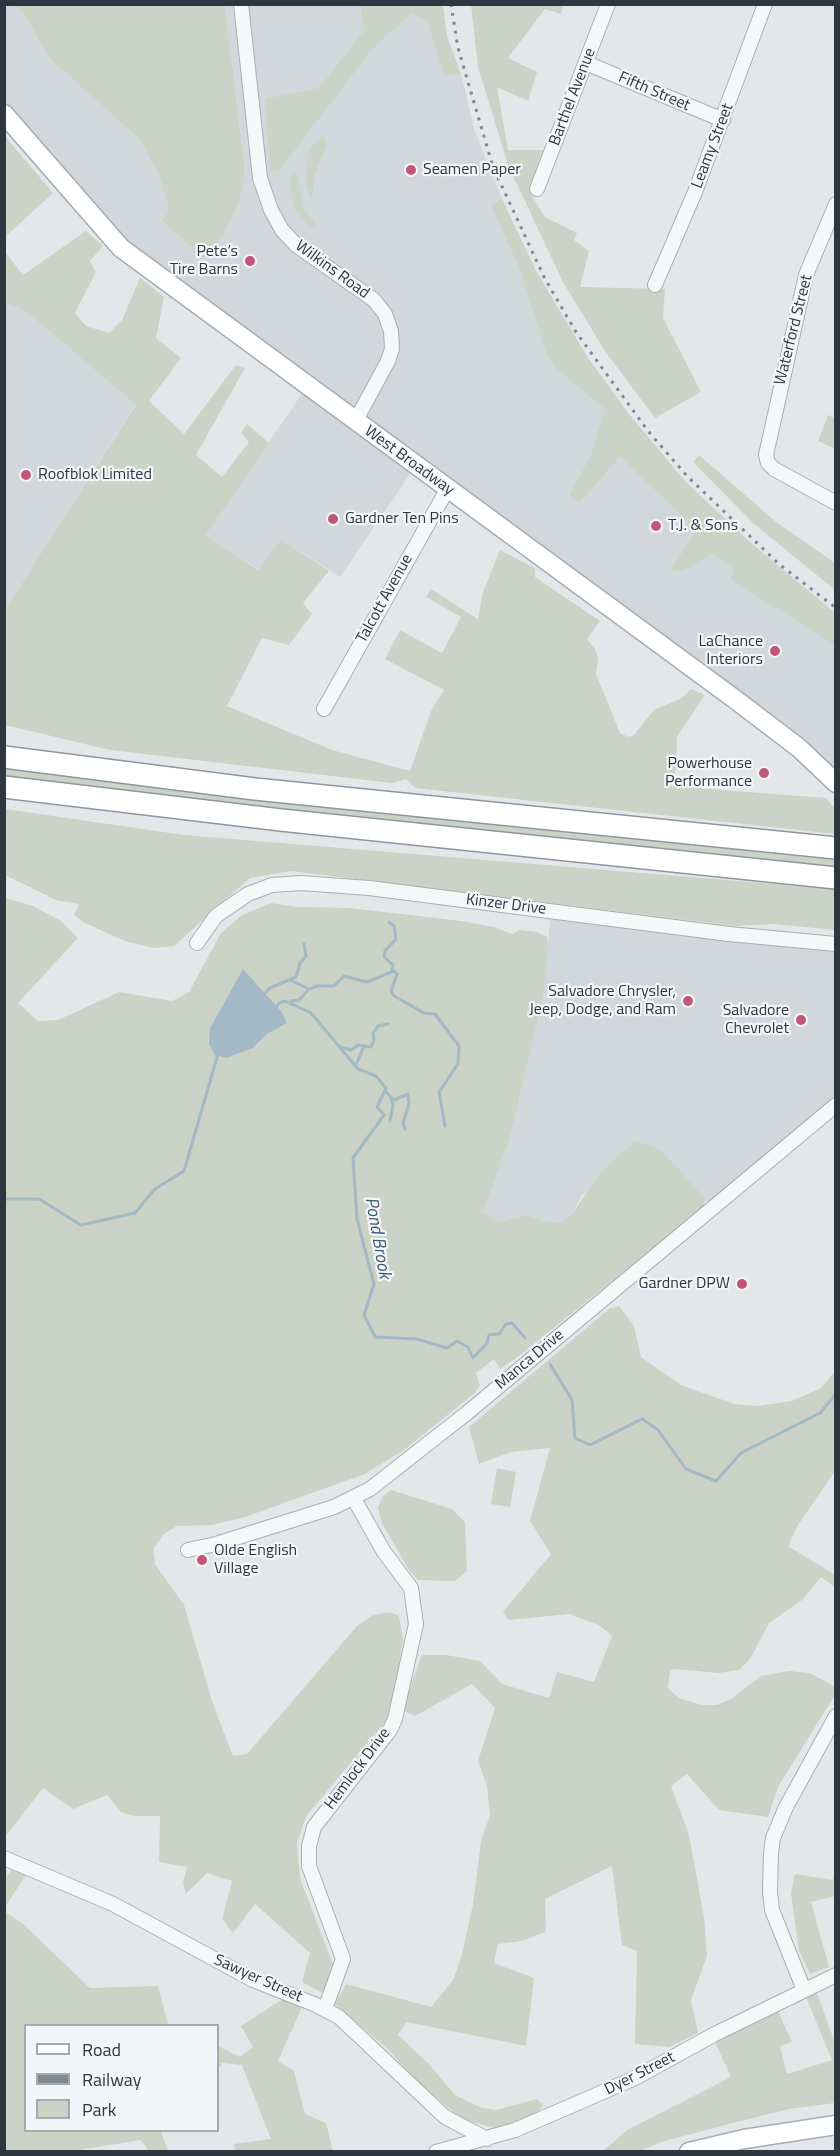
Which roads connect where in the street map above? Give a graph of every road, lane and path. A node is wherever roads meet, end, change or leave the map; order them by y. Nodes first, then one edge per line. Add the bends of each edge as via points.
1 (241, 4) edge
2 (608, 4) edge
3 (765, 4) edge
4 (586, 63) junction
5 (4, 114) edge
6 (723, 120) junction
7 (537, 189) dead end
8 (836, 204) edge
9 (655, 285) dead end
10 (355, 422) junction
11 (447, 490) junction
12 (836, 503) edge
13 (324, 709) dead end
14 (4, 757) edge
15 (836, 783) edge
16 (4, 787) edge
17 (836, 848) edge
18 (836, 878) edge
19 (197, 943) dead end
20 (836, 944) edge
21 (836, 1105) edge
22 (354, 1499) junction
23 (188, 1551) dead end
24 (836, 1716) edge
25 (4, 1858) edge
26 (836, 1975) edge
27 (804, 1990) junction
28 (325, 2009) junction
29 (836, 2125) edge
30 (487, 2139) junction
31 (436, 2151) edge
32 (689, 2151) edge

1 - 10 street, Wilkins Road via 260,178 271,210 296,245 374,300 391,331 388,361
2 - 4 street, Barthel Avenue
3 - 6 street, Leamy Street
4 - 6 street, Fifth Street
4 - 7 street, Barthel Avenue
5 - 10 main road, West Broadway via 121,248
6 - 9 street, Leamy Street
8 - 12 street, Waterford Street via 806,275 767,460 776,470
10 - 11 main road, West Broadway
11 - 13 street, Talcott Avenue
11 - 15 main road, West Broadway via 744,706 799,748
14 - 17 highway via 255,789
16 - 18 highway
19 - 20 street, Kinzer Drive via 216,916 248,894 272,885 301,883
21 - 22 street, Manca Drive via 424,1448
22 - 23 street, Manca Drive
22 - 28 street, Hemlock Drive via 411,1587 416,1624 390,1730 315,1827 309,1846 309,1866 343,1959
24 - 27 street via 786,1807 771,1853 772,1910
25 - 28 street, Sawyer Street via 87,1892 253,1980
26 - 27 street, Dyer Street
27 - 30 street, Dyer Street via 635,2078
28 - 30 street, Sawyer Street via 357,2032 446,2117
29 - 32 main road
30 - 31 street, Dyer Street

